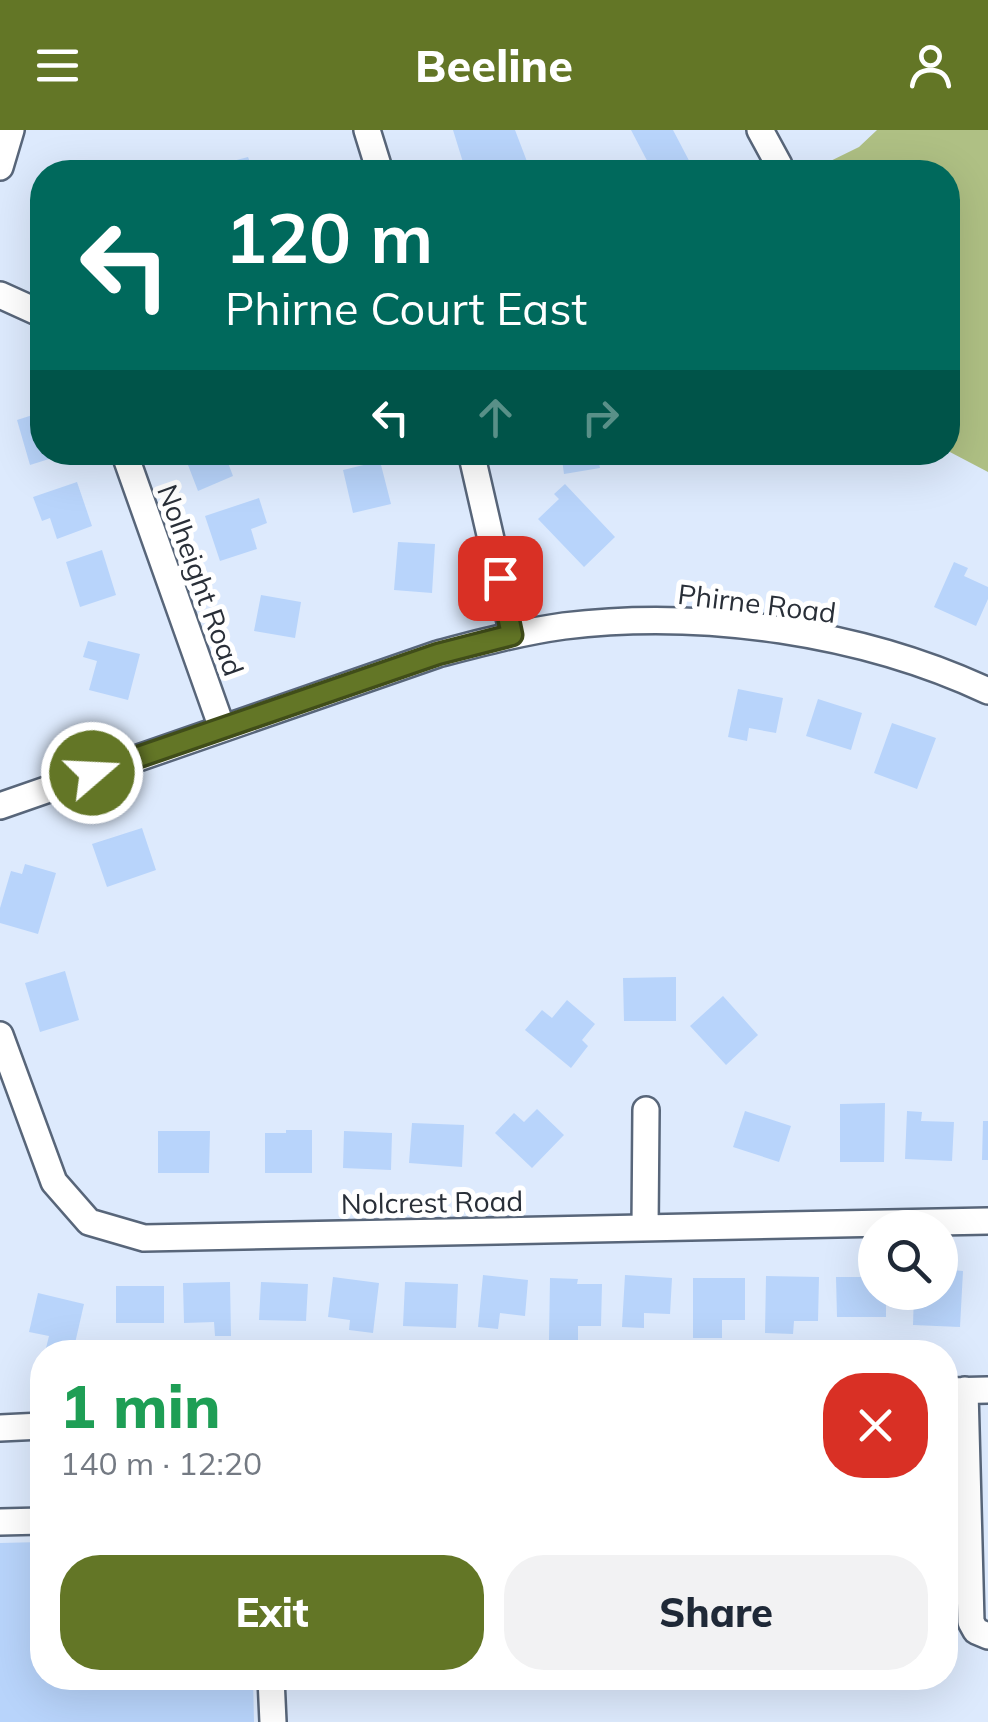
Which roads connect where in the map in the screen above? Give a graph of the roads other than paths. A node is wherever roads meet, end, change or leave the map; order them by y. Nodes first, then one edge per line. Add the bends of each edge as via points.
1 (11, 130) edge
2 (368, 130) edge
3 (760, 130) edge
4 (377, 160) edge
5 (777, 160) edge
6 (0, 168) edge
7 (0, 295) edge
8 (30, 309) edge
9 (129, 465) edge
10 (473, 465) edge
11 (512, 635) junction
12 (988, 691) edge
13 (222, 728) junction
14 (0, 806) edge
15 (0, 1035) edge
16 (646, 1110) dead end
17 (988, 1221) edge
18 (645, 1228) junction
19 (966, 1390) edge
20 (30, 1427) edge
21 (0, 1428) edge
22 (30, 1521) edge
23 (0, 1522) edge
24 (988, 1636) edge
25 (272, 1690) edge
26 (273, 1722) edge

1 - 6 street
2 - 4 street
3 - 5 street
7 - 8 street
9 - 13 street, Nolheight Road
10 - 11 street
11 - 12 street, Phirne Road via 685,620 754,628 860,647
11 - 13 street, Phirne Road
13 - 14 street, Phirne Road
15 - 18 street, Nolcrest Road via 54,1182 89,1222 144,1238
16 - 18 street
17 - 18 street, Nolcrest Road
19 - 24 street via 971,1622
20 - 21 street
22 - 23 street
25 - 26 street

